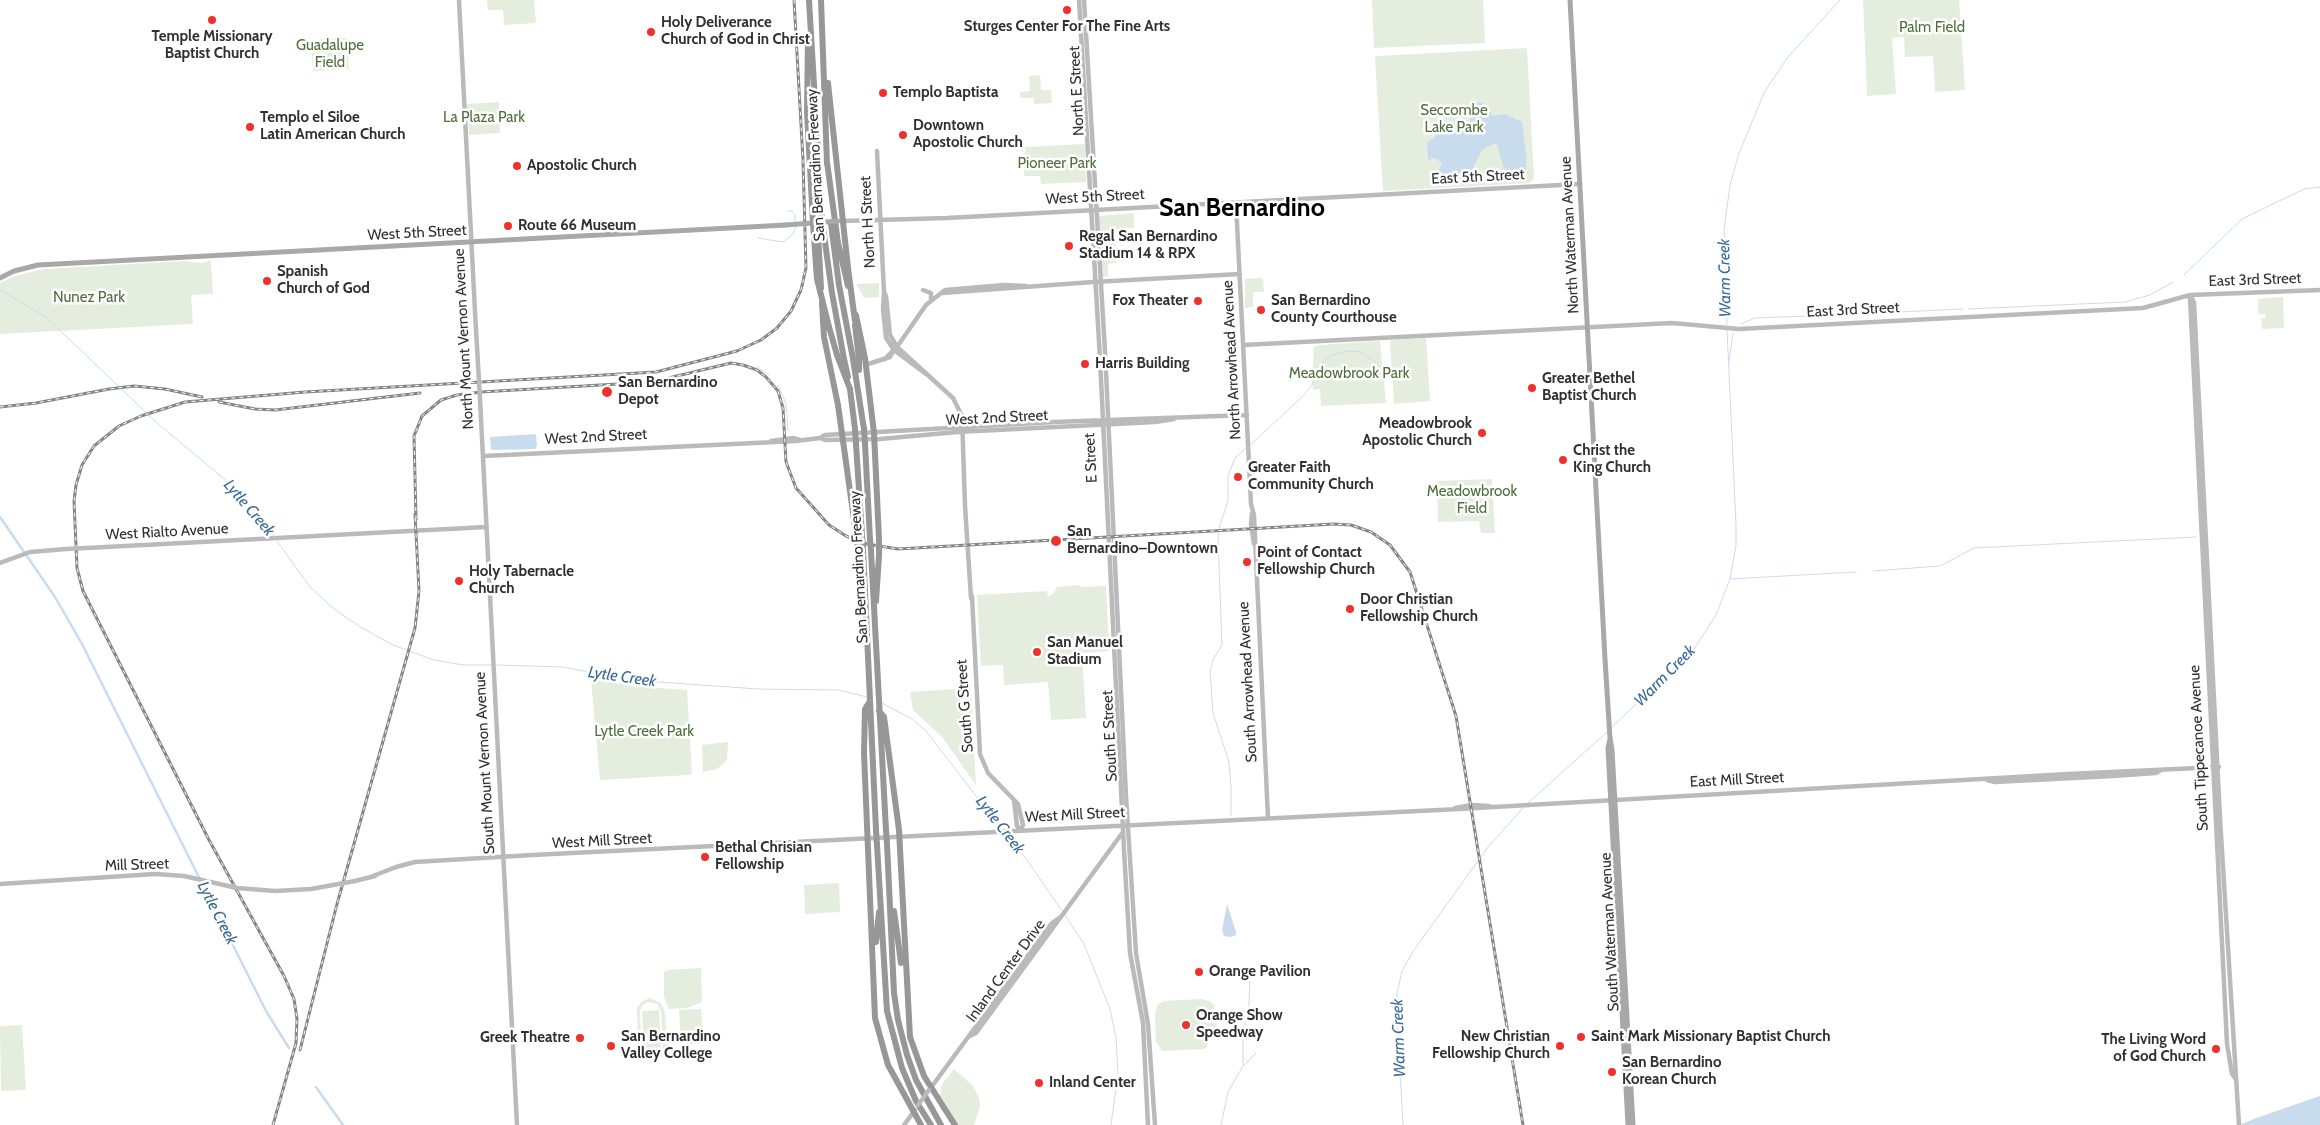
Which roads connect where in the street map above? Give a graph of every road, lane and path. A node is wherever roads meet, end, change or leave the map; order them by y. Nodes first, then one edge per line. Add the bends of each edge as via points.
1 (459, 0) edge
2 (809, 0) edge
3 (820, 0) edge
4 (1079, 0) edge
5 (1084, 0) edge
6 (1570, 0) edge
7 (810, 28) junction
8 (822, 38) junction
9 (877, 151) dead end
10 (827, 162) junction
11 (1580, 184) junction
12 (1378, 195) joint
13 (1236, 203) junction
14 (1092, 212) junction
15 (822, 220) junction
16 (840, 221) junction
17 (880, 221) junction
18 (813, 223) junction
19 (471, 242) junction
20 (1240, 274) junction
21 (0, 278) edge
22 (1097, 281) junction
23 (923, 290) dead end
24 (2320, 290) edge
25 (2190, 295) junction
26 (931, 299) junction
27 (1588, 327) junction
28 (1243, 346) junction
29 (896, 348) junction
30 (866, 365) junction
31 (830, 367) junction
32 (857, 373) junction
33 (850, 389) junction
34 (1247, 415) junction
35 (2197, 415) junction
36 (1153, 419) junction
37 (1176, 419) junction
38 (1105, 422) junction
39 (1131, 424) junction
40 (962, 429) junction
41 (917, 430) junction
42 (874, 436) junction
43 (904, 436) junction
44 (843, 437) junction
45 (484, 456) junction
46 (1595, 468) joint
47 (1250, 487) joint
48 (1109, 494) joint
49 (486, 528) junction
50 (859, 535) junction
51 (0, 563) edge
52 (875, 607) junction
53 (868, 710) junction
54 (879, 711) junction
55 (1610, 738) junction
56 (1608, 748) junction
57 (2219, 767) junction
58 (2212, 768) junction
59 (1614, 774) junction
60 (1613, 799) junction
61 (1411, 810) joint
62 (1268, 818) junction
63 (1126, 825) junction
64 (1020, 830) junction
65 (1123, 833) junction
66 (899, 836) junction
67 (868, 838) junction
68 (503, 858) junction
69 (2225, 881) junction
70 (2219, 882) junction
71 (0, 884) edge
72 (275, 891) joint
73 (890, 896) junction
74 (881, 901) junction
75 (1619, 968) junction
76 (1625, 987) junction
77 (908, 1024) junction
78 (879, 1037) junction
79 (2235, 1078) junction
80 (931, 1088) junction
81 (914, 1110) junction
82 (930, 1124) edge
83 (517, 1125) edge
84 (904, 1125) edge
85 (921, 1125) edge
86 (941, 1125) edge
87 (955, 1125) edge
88 (1148, 1125) edge
89 (1155, 1125) edge
90 (1628, 1125) edge
91 (1633, 1125) edge
92 (2238, 1125) edge

1 - 19 main road, North Mount Vernon Avenue
2 - 7 highway, San Bernardino Freeway
3 - 8 highway, San Bernardino Freeway
4 - 14 main road, North E Street
5 - 14 main road, North E Street
6 - 11 main road, North Waterman Avenue
7 - 15 highway, San Bernardino Freeway
7 - 18 highway via 806,44 807,112
8 - 10 highway, San Bernardino Freeway
8 - 16 highway via 827,53
9 - 17 main road, North H Street
10 - 30 highway via 838,243
10 - 32 highway, San Bernardino Freeway, bridge via 832,241
11 - 12 main road, East 5th Street
11 - 27 main road, North Waterman Avenue
12 - 13 main road, West 5th Street
13 - 14 main road, West 5th Street
13 - 20 main road, North Arrowhead Avenue
14 - 17 main road, West 5th Street
14 - 22 main road, North E Street
15 - 31 highway via 818,233 822,318
15 - 33 highway, San Bernardino Freeway, bridge
16 - 17 main road, West 5th Street
16 - 18 main road, West 5th Street, bridge
16 - 32 highway, bridge
17 - 29 main road, North H Street via 888,329
18 - 19 main road, West 5th Street, bridge
18 - 33 highway, bridge via 817,278 837,355
19 - 21 main road, West 5th Street via 38,265
19 - 45 main road, North Mount Vernon Avenue, bridge
20 - 22 main road
20 - 28 main road, North Arrowhead Avenue
22 - 26 main road via 942,292
22 - 38 main road, North E Street
23 - 26 main road via 930,293
24 - 25 main road, East 3rd Street
25 - 27 main road, East 3rd Street via 2143,308 1731,330 1680,323
25 - 35 main road via 2194,302
26 - 29 main road
27 - 28 main road, East 3rd Street
27 - 46 main road, North Waterman Avenue
28 - 34 main road, North Arrowhead Avenue
29 - 30 main road via 885,359
29 - 40 main road, South G Street via 924,369 958,405
30 - 31 main road
30 - 42 highway
31 - 44 highway
32 - 52 highway, San Bernardino Freeway, bridge via 864,429
33 - 50 highway, San Bernardino Freeway, bridge via 861,512
34 - 37 main road, West 2nd Street
34 - 47 main road, North Arrowhead Avenue
35 - 57 main road, South Tippecanoe Avenue
35 - 58 main road, South Tippecanoe Avenue
36 - 37 main road, West 2nd Street
36 - 38 main road, West 2nd Street
36 - 39 main road
37 - 39 main road, West 2nd Street
38 - 39 main road, West 2nd Street
38 - 40 main road, West 2nd Street
38 - 48 main road, E Street
40 - 41 main road, West 2nd Street
40 - 43 main road, West 2nd Street
40 - 64 main road, South G Street via 980,754 988,773 1018,804
41 - 42 main road, West 2nd Street
41 - 43 main road
42 - 43 main road, West 2nd Street
42 - 44 main road, West 2nd Street
42 - 52 highway, bridge via 879,556
44 - 45 main road, West 2nd Street via 825,435 800,440
44 - 50 highway via 850,500
45 - 49 main road, North Mount Vernon Avenue
46 - 55 main road, South Waterman Avenue
47 - 62 main road, South Arrowhead Avenue
48 - 63 main road, South E Street
49 - 51 main road, West Rialto Avenue, bridge via 30,552
49 - 68 main road, South Mount Vernon Avenue
50 - 53 highway, San Bernardino Freeway, bridge via 864,570
52 - 54 highway, San Bernardino Freeway
53 - 67 highway via 864,753
53 - 74 highway, San Bernardino Freeway, bridge
54 - 66 highway via 884,717
54 - 73 highway, San Bernardino Freeway, bridge
55 - 56 main road, South Waterman Avenue
55 - 59 main road, South Waterman Avenue
56 - 59 main road
56 - 60 main road, South Waterman Avenue
57 - 58 main road, East Mill Street
57 - 69 main road, South Tippecanoe Avenue
58 - 60 main road, East Mill Street
58 - 70 main road, South Tippecanoe Avenue
59 - 60 main road, South Waterman Avenue
60 - 61 main road, East Mill Street
60 - 75 main road, South Waterman Avenue
60 - 76 main road, South Waterman Avenue
61 - 62 main road, West Mill Street
62 - 63 main road, West Mill Street
63 - 64 main road, West Mill Street
63 - 65 main road, Inland Center Drive
63 - 89 main road, South E Street via 1136,953 1148,1024
64 - 66 main road, West Mill Street
65 - 80 main road, Inland Center Drive via 1059,918 1051,924
65 - 88 main road via 1130,953 1144,1028
66 - 67 main road, West Mill Street
66 - 77 highway
67 - 68 main road, West Mill Street
67 - 78 highway via 873,1002
68 - 72 main road, West Mill Street, bridge via 424,862 355,881
68 - 83 main road, South Mount Vernon Avenue
69 - 70 main road
69 - 79 main road, South Tippecanoe Avenue
70 - 79 main road, South Tippecanoe Avenue via 2227,1044
71 - 72 main road, Mill Street, bridge via 155,874
73 - 77 highway via 894,906
73 - 86 highway, San Bernardino Freeway via 894,993 902,1041 916,1080
74 - 78 highway via 877,922 875,988
74 - 82 highway, San Bernardino Freeway via 887,1011 894,1044 908,1083
75 - 76 main road via 1622,969
75 - 90 main road, South Waterman Avenue
76 - 91 main road, South Waterman Avenue
77 - 80 highway via 916,1057
78 - 81 highway via 893,1076
79 - 92 main road, South Tippecanoe Avenue
80 - 81 main road, Inland Center Drive, bridge
80 - 87 highway
81 - 84 main road, Inland Center Drive
81 - 85 highway

